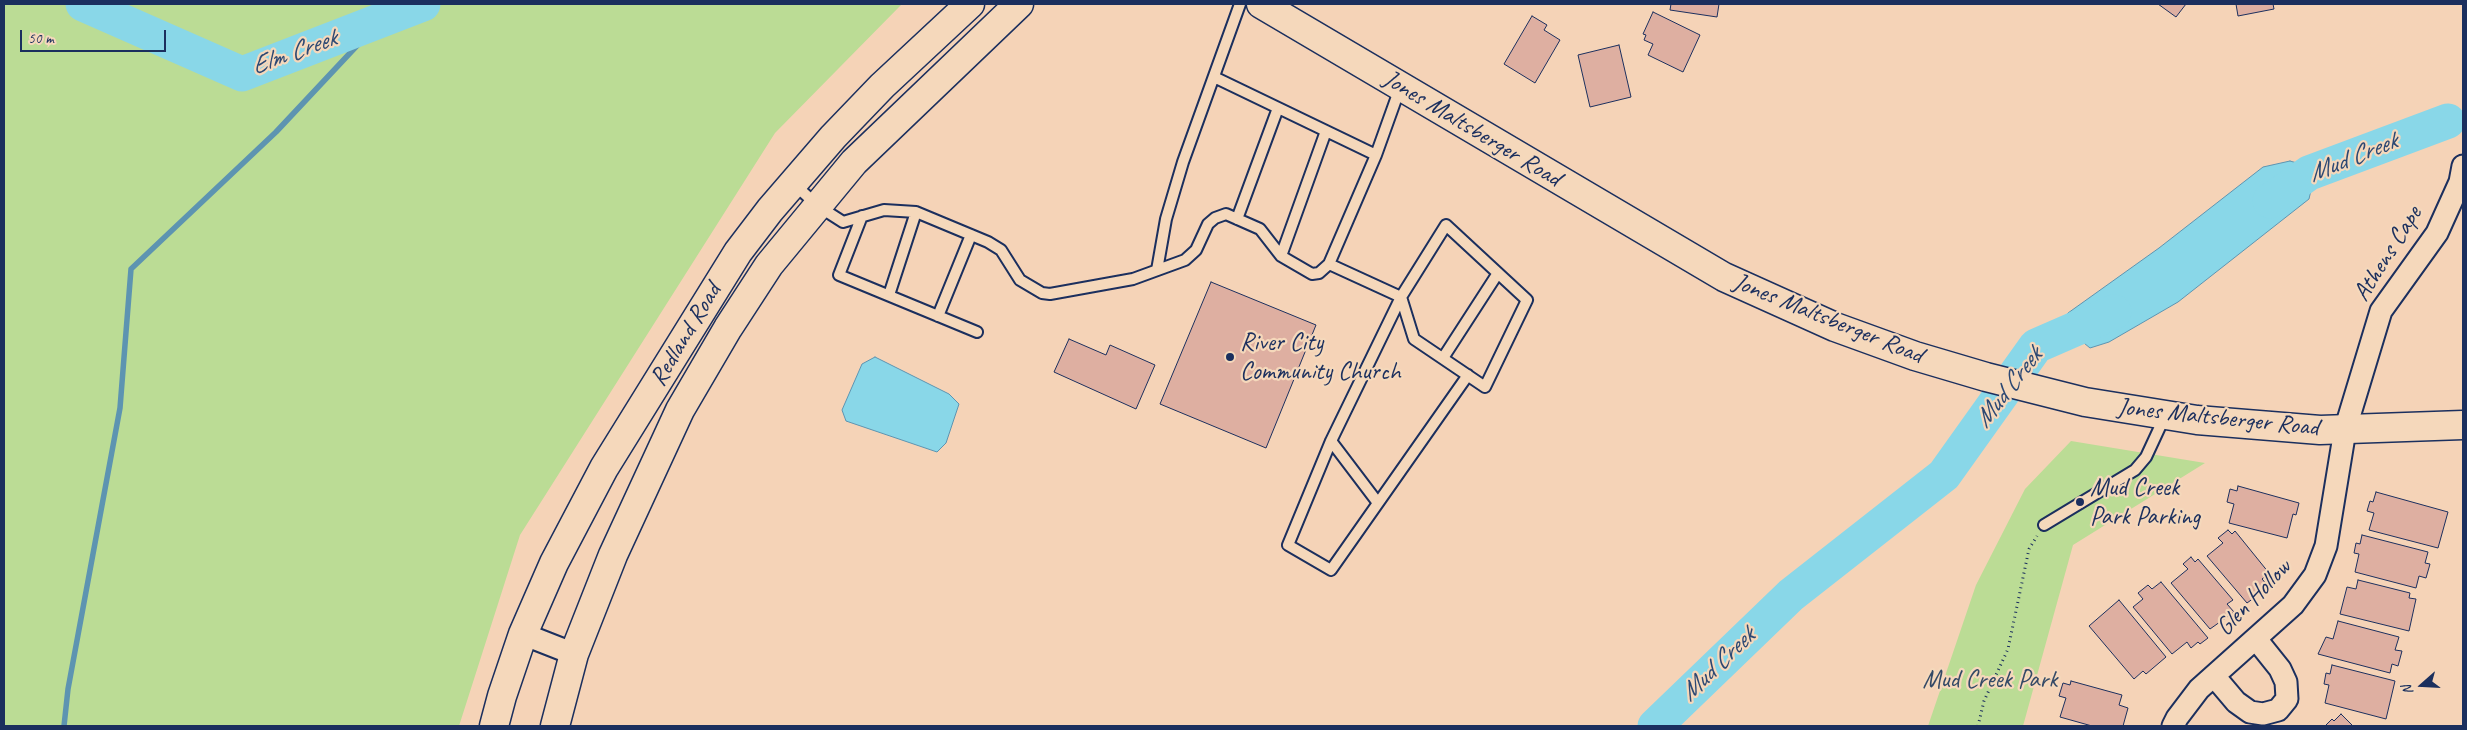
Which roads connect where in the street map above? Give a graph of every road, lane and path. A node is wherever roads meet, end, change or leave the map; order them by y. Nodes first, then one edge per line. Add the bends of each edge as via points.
1 (970, 4) edge
2 (1019, 4) edge
3 (1240, 4) edge
4 (1260, 4) edge
5 (1214, 77) junction
6 (1400, 87) junction
7 (1278, 108) junction
8 (1326, 131) junction
9 (1376, 155) junction
10 (2463, 166) edge
11 (793, 183) junction
12 (818, 206) junction
13 (916, 212) junction
14 (862, 216) junction
15 (1237, 219) junction
16 (971, 235) junction
17 (1281, 256) junction
18 (1329, 264) junction
19 (1157, 270) junction
20 (1498, 273) junction
21 (889, 295) junction
22 (1401, 297) junction
23 (938, 316) junction
24 (977, 332) dead end
25 (1442, 358) junction
26 (1468, 375) junction
27 (2165, 416) junction
28 (2463, 425) edge
29 (2345, 430) junction
30 (1331, 440) junction
31 (1378, 503) junction
32 (2044, 525) joint
33 (523, 634) junction
34 (2256, 639) junction
35 (574, 654) junction
36 (2214, 676) junction
37 (494, 726) edge
38 (554, 726) edge
39 (1978, 726) edge
40 (2173, 726) edge

1 - 11 main road, Redland Road via 882,86
2 - 12 main road, Redland Road via 854,162
3 - 5 lane
4 - 6 main road, Jones Maltsberger Road
5 - 7 lane
5 - 19 lane via 1183,162
6 - 9 lane
6 - 27 main road, Jones Maltsberger Road via 1724,277 1835,327 1915,356 2085,402
7 - 8 lane
7 - 15 lane
8 - 9 lane
8 - 17 lane
9 - 18 lane
10 - 29 street, Athens Cape via 2460,182 2437,233 2381,310
11 - 12 lane
11 - 33 main road, Redland Road via 738,252 604,468 554,563
12 - 14 lane via 843,222
12 - 35 main road, Redland Road via 770,265 680,410 613,555
13 - 14 lane via 884,210
13 - 16 lane
13 - 21 lane
14 - 21 lane via 839,274
15 - 17 lane via 1260,229
15 - 19 lane via 1226,214 1214,218 1196,250 1185,260
16 - 19 lane via 1001,250 1020,280 1042,293 1133,279
16 - 23 lane
17 - 18 lane via 1312,274 1319,273
18 - 22 lane
20 - 22 lane via 1446,225
20 - 25 lane
20 - 26 lane via 1527,300 1485,387
21 - 23 lane
22 - 25 lane via 1414,339
22 - 30 lane
23 - 24 lane
25 - 26 lane
26 - 31 lane
27 - 29 main road, Jones Maltsberger Road
27 - 32 lane via 2146,457 2135,470
28 - 29 main road, Jones Maltsberger Road
29 - 34 street, Glen Hollow via 2326,546 2315,575 2293,605
30 - 31 lane
30 - 31 lane via 1288,545 1332,570
32 - 39 path via 2029,549 2008,649 1984,701
33 - 35 street
33 - 37 main road, Redland Road
34 - 36 street, Glen Hollow
34 - 36 street via 2280,669 2286,682 2287,700 2278,710 2263,714 2250,712 2236,702
35 - 38 main road, Redland Road
36 - 40 street, Glen Hollow via 2199,689

